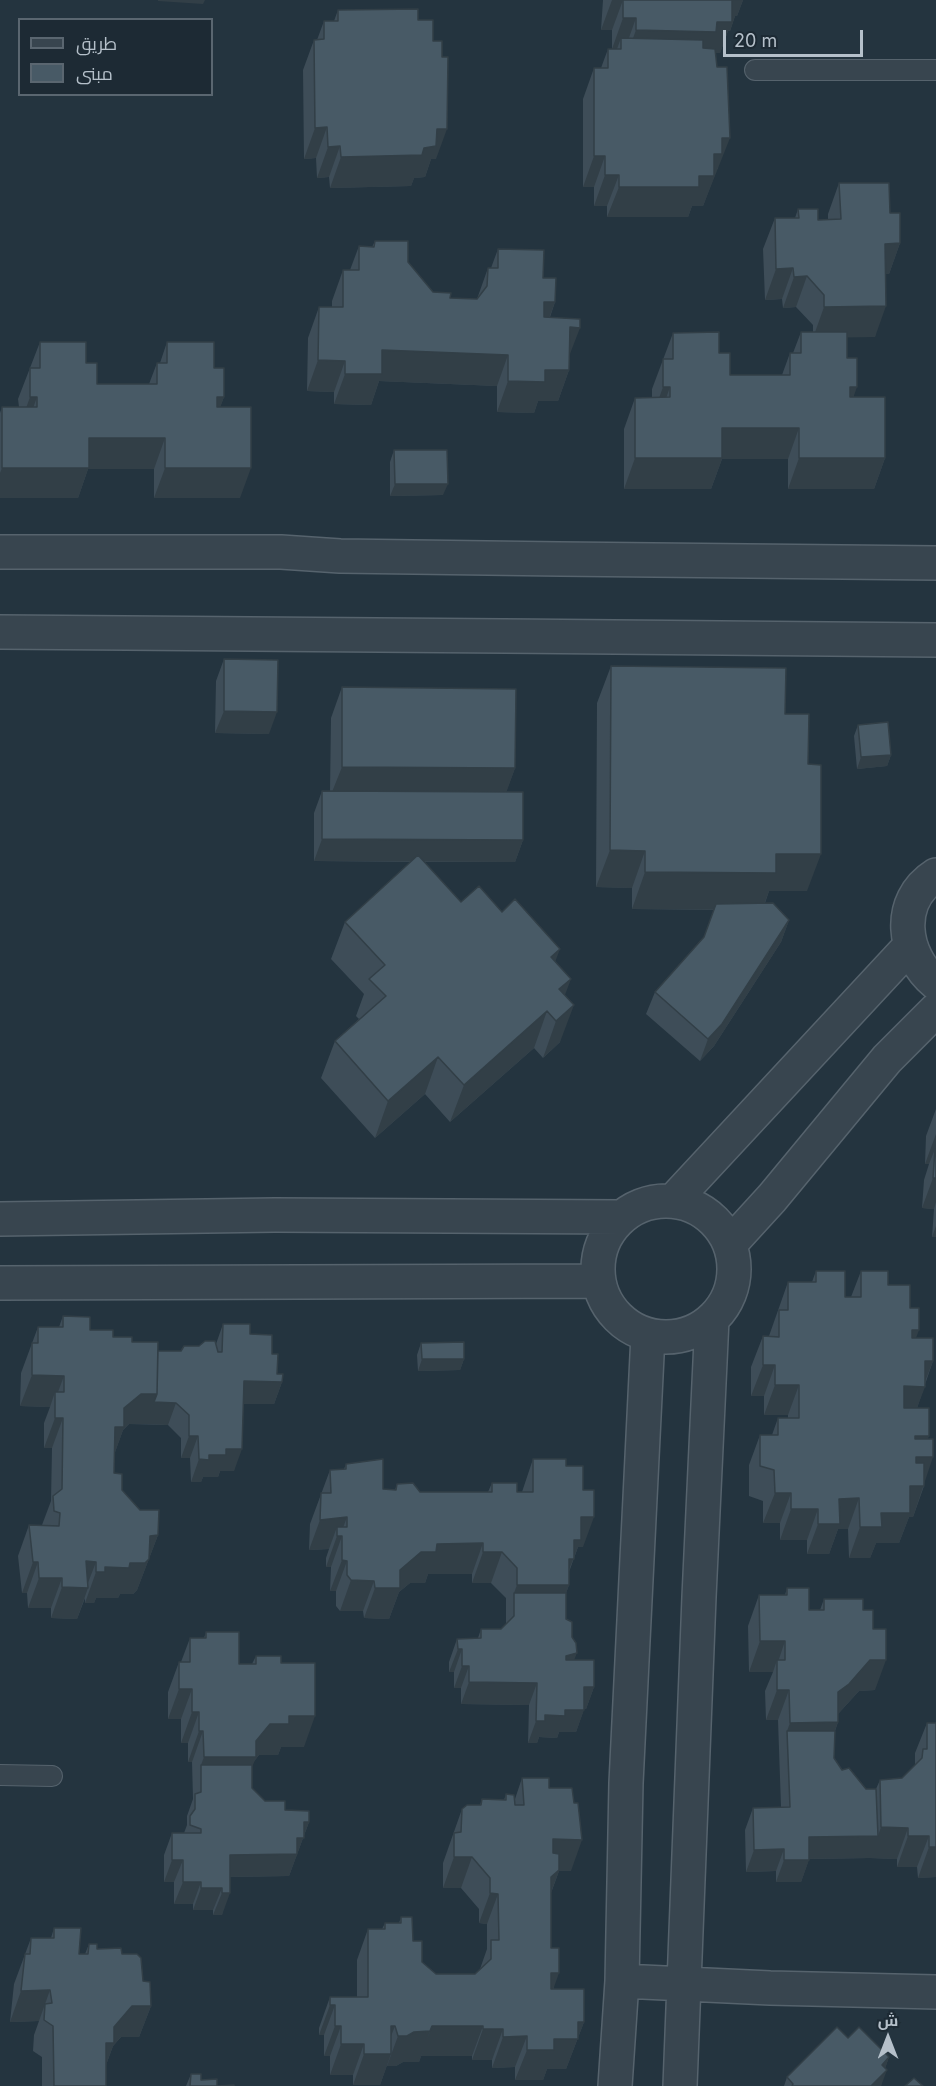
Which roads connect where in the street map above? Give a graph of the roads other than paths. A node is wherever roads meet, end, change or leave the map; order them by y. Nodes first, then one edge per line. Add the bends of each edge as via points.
1 (755, 70) dead end
2 (936, 70) edge
3 (0, 552) edge
4 (936, 563) edge
5 (0, 632) edge
6 (936, 640) edge
7 (936, 875) edge
8 (910, 946) junction
9 (936, 983) edge
10 (936, 1010) edge
11 (673, 1201) junction
12 (622, 1217) junction
13 (0, 1219) edge
14 (730, 1244) junction
15 (599, 1281) junction
16 (0, 1283) edge
17 (712, 1319) junction
18 (648, 1335) junction
19 (0, 1775) edge
20 (52, 1776) dead end
21 (622, 1981) junction
22 (683, 1984) junction
23 (936, 1992) edge
24 (615, 2086) edge
25 (680, 2086) edge

1 - 2 lane
3 - 4 street via 281,552
5 - 6 street
7 - 8 street via 918,892 910,909
8 - 9 street via 916,961
8 - 11 street
10 - 14 street via 887,1059
11 - 12 street via 646,1204
11 - 14 street via 707,1214
12 - 13 street via 275,1215
12 - 15 street via 612,1227 599,1253
14 - 17 street via 735,1264 733,1284
15 - 16 street
15 - 18 street via 611,1309 627,1324
17 - 18 street via 682,1336
17 - 22 street
18 - 21 street via 626,1783
19 - 20 lane
21 - 22 street
21 - 24 street
22 - 23 street
22 - 25 street

